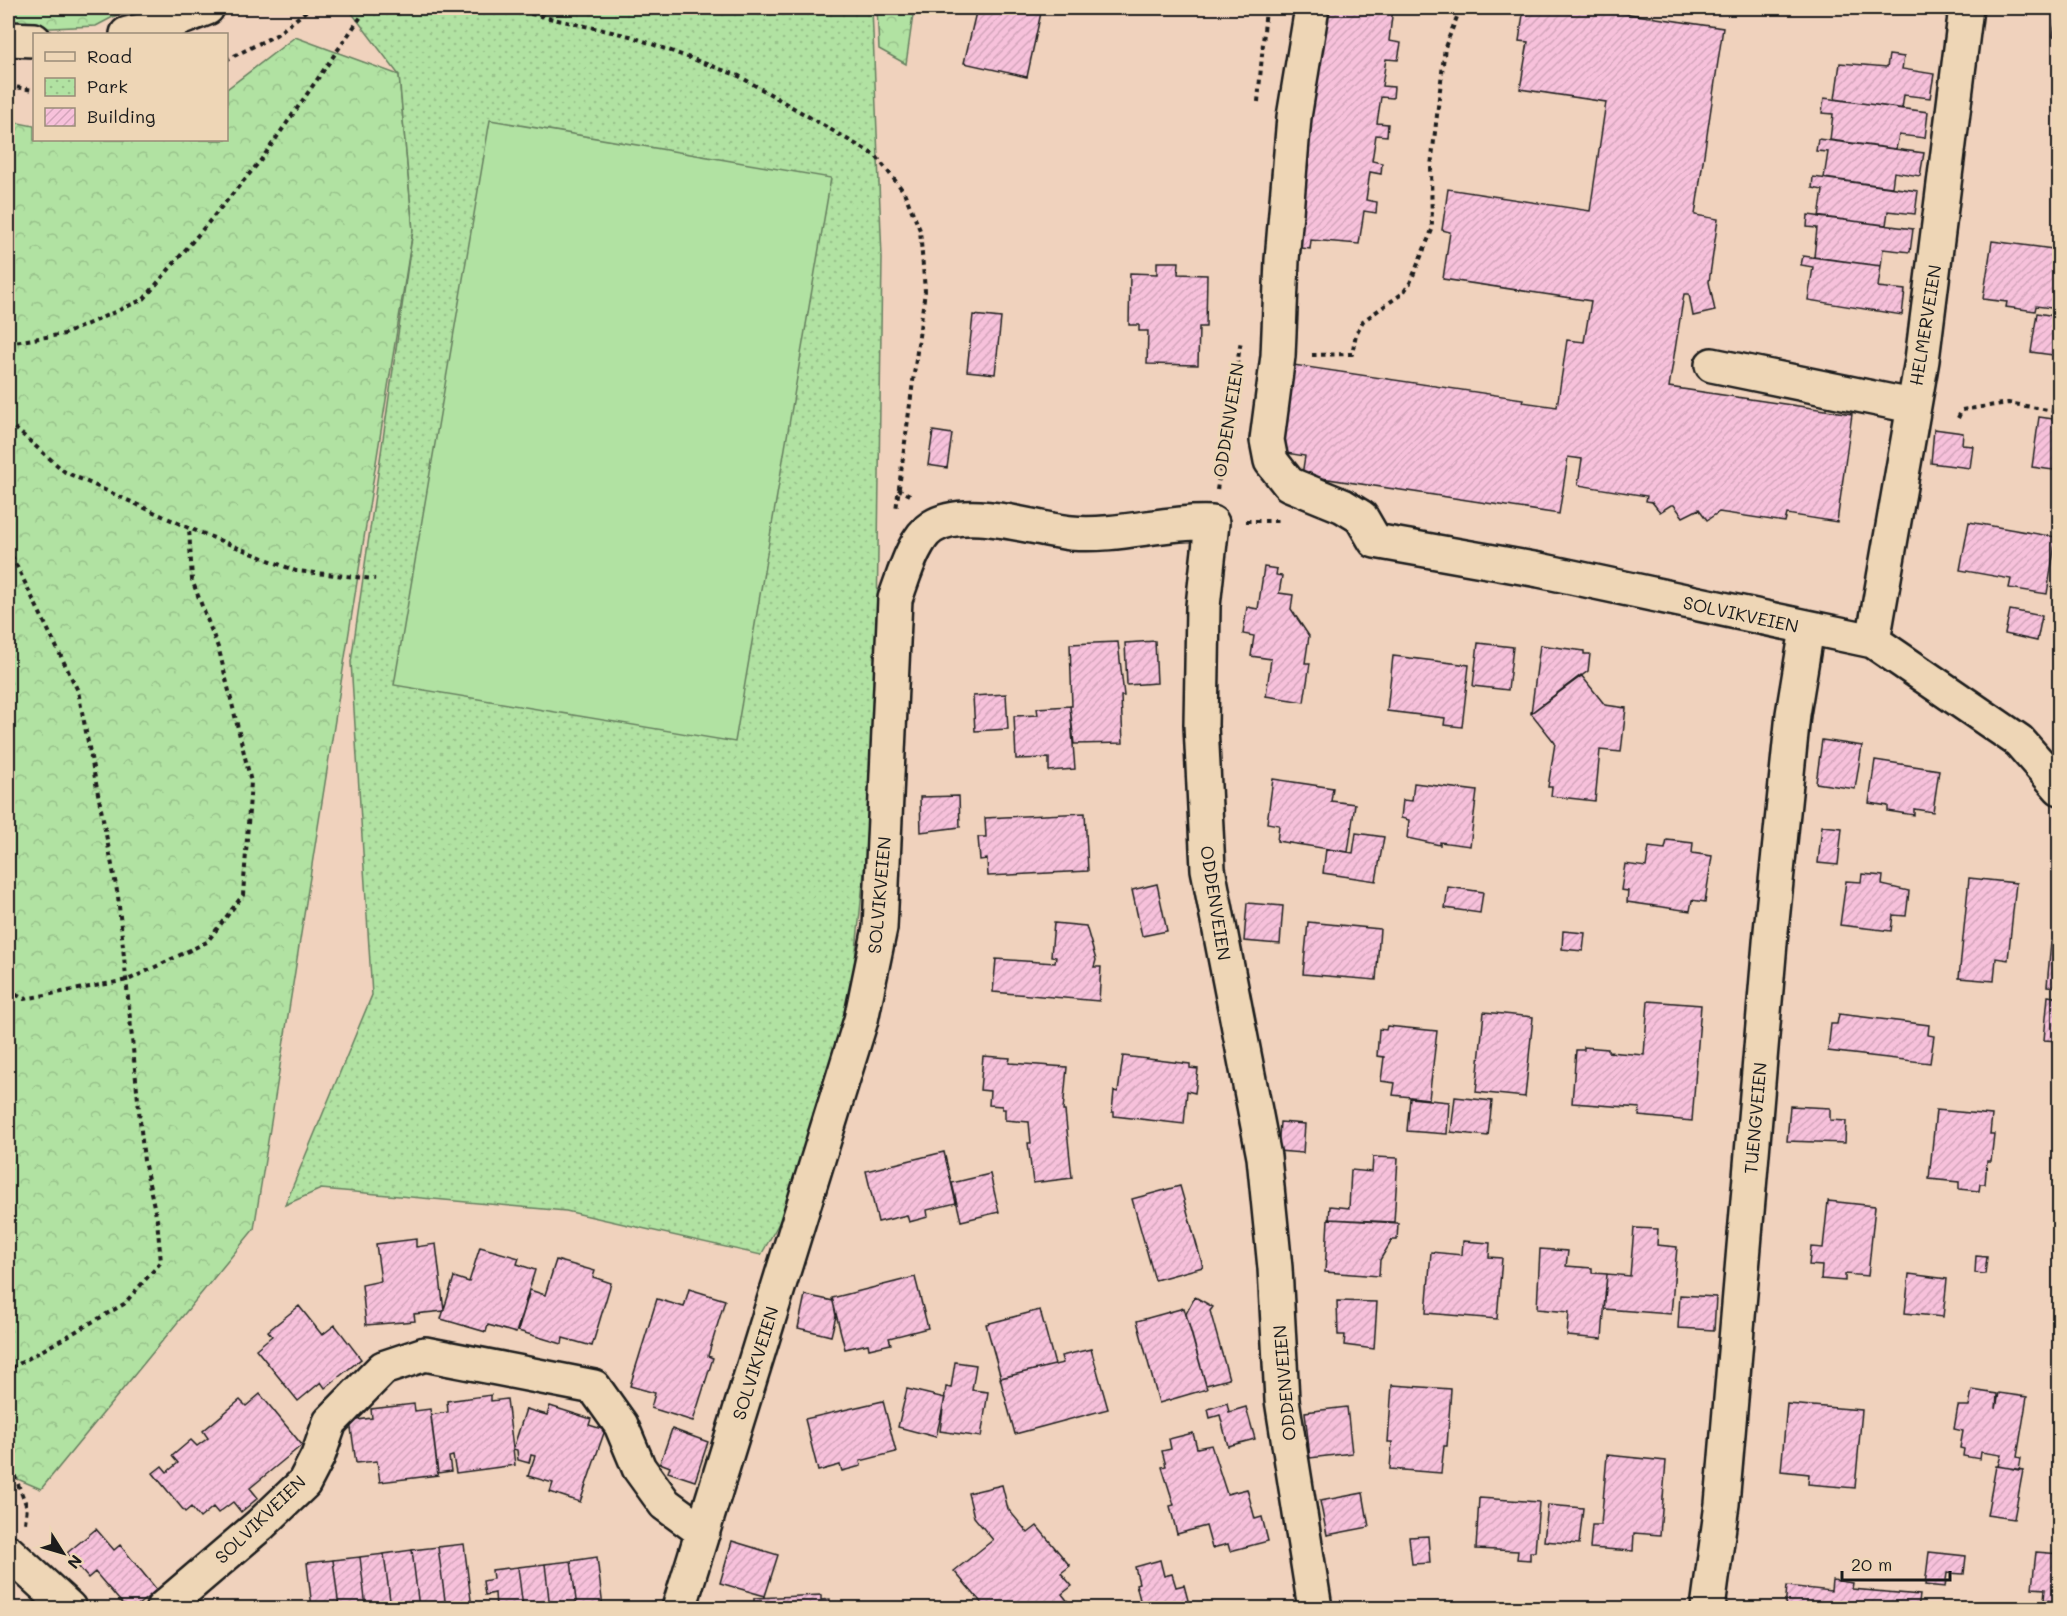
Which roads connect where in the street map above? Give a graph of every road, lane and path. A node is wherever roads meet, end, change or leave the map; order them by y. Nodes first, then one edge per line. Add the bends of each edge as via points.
1 (207, 8) edge
2 (310, 8) edge
3 (367, 8) edge
4 (504, 8) edge
5 (1266, 8) edge
6 (1312, 8) edge
7 (1465, 8) edge
8 (1966, 8) edge
9 (131, 33) edge
10 (8, 39) edge
11 (33, 40) edge
12 (228, 59) edge
13 (8, 86) edge
14 (33, 90) edge
15 (1257, 111) dead end
16 (1242, 332) dead end
17 (8, 343) edge
18 (1278, 356) junction
19 (1712, 365) dead end
20 (1912, 406) junction
21 (2060, 412) edge
22 (1958, 418) dead end
23 (8, 422) edge
24 (898, 489) dead end
25 (1212, 523) junction
26 (189, 528) junction
27 (8, 548) edge
28 (375, 579) dead end
29 (1808, 629) junction
30 (1873, 641) junction
31 (2060, 788) edge
32 (128, 980) junction
33 (8, 990) edge
34 (8, 1370) edge
35 (8, 1459) edge
36 (703, 1532) junction
37 (14, 1557) edge
38 (69, 1608) edge
39 (163, 1608) edge
40 (679, 1608) edge
41 (1315, 1608) edge
42 (1708, 1608) edge

1 - 9 street
2 - 12 path via 276,35
3 - 17 path via 261,160 144,299 65,334
4 - 24 path via 630,36 739,76 876,156 904,192 920,230 925,291
5 - 15 path
6 - 18 street via 1294,117
7 - 18 path via 1457,17 1445,47 1431,166 1432,230 1410,283 1403,293 1363,321 1352,354
8 - 20 street, HELMERVEIEN
10 - 11 street
13 - 14 path
16 - 25 path, ODDENVEIEN
18 - 29 street, SOLVIKVEIEN via 1267,440 1271,461 1289,484 1361,517 1375,541 1539,570
19 - 20 street
20 - 30 street, HELMERVEIEN
21 - 22 path via 2008,403 1962,410
23 - 26 path via 64,472
25 - 36 street, SOLVIKVEIEN via 1191,522 1118,534 1072,533 959,518 932,527 914,549 895,599 880,928 861,1020
25 - 41 street, ODDENVEIEN via 1203,606 1201,713 1208,869 1264,1158 1282,1400
26 - 28 path via 296,571
26 - 32 path via 192,580 219,650 251,782 243,895 207,942
27 - 32 path via 78,691 118,896
29 - 30 street, SOLVIKVEIEN
29 - 42 street, TUENGVEIEN via 1793,714 1774,897 1722,1504
30 - 31 street, SOLVIKVEIEN via 2019,741
32 - 33 path via 24,999
32 - 34 path via 144,1161 157,1220 161,1262 124,1304
35 - 37 path via 27,1507
36 - 39 street, SOLVIKVEIEN via 665,1504 639,1468 621,1425 594,1387 425,1354 383,1368 330,1422 304,1482
36 - 40 street, SOLVIKVEIEN
37 - 38 street

